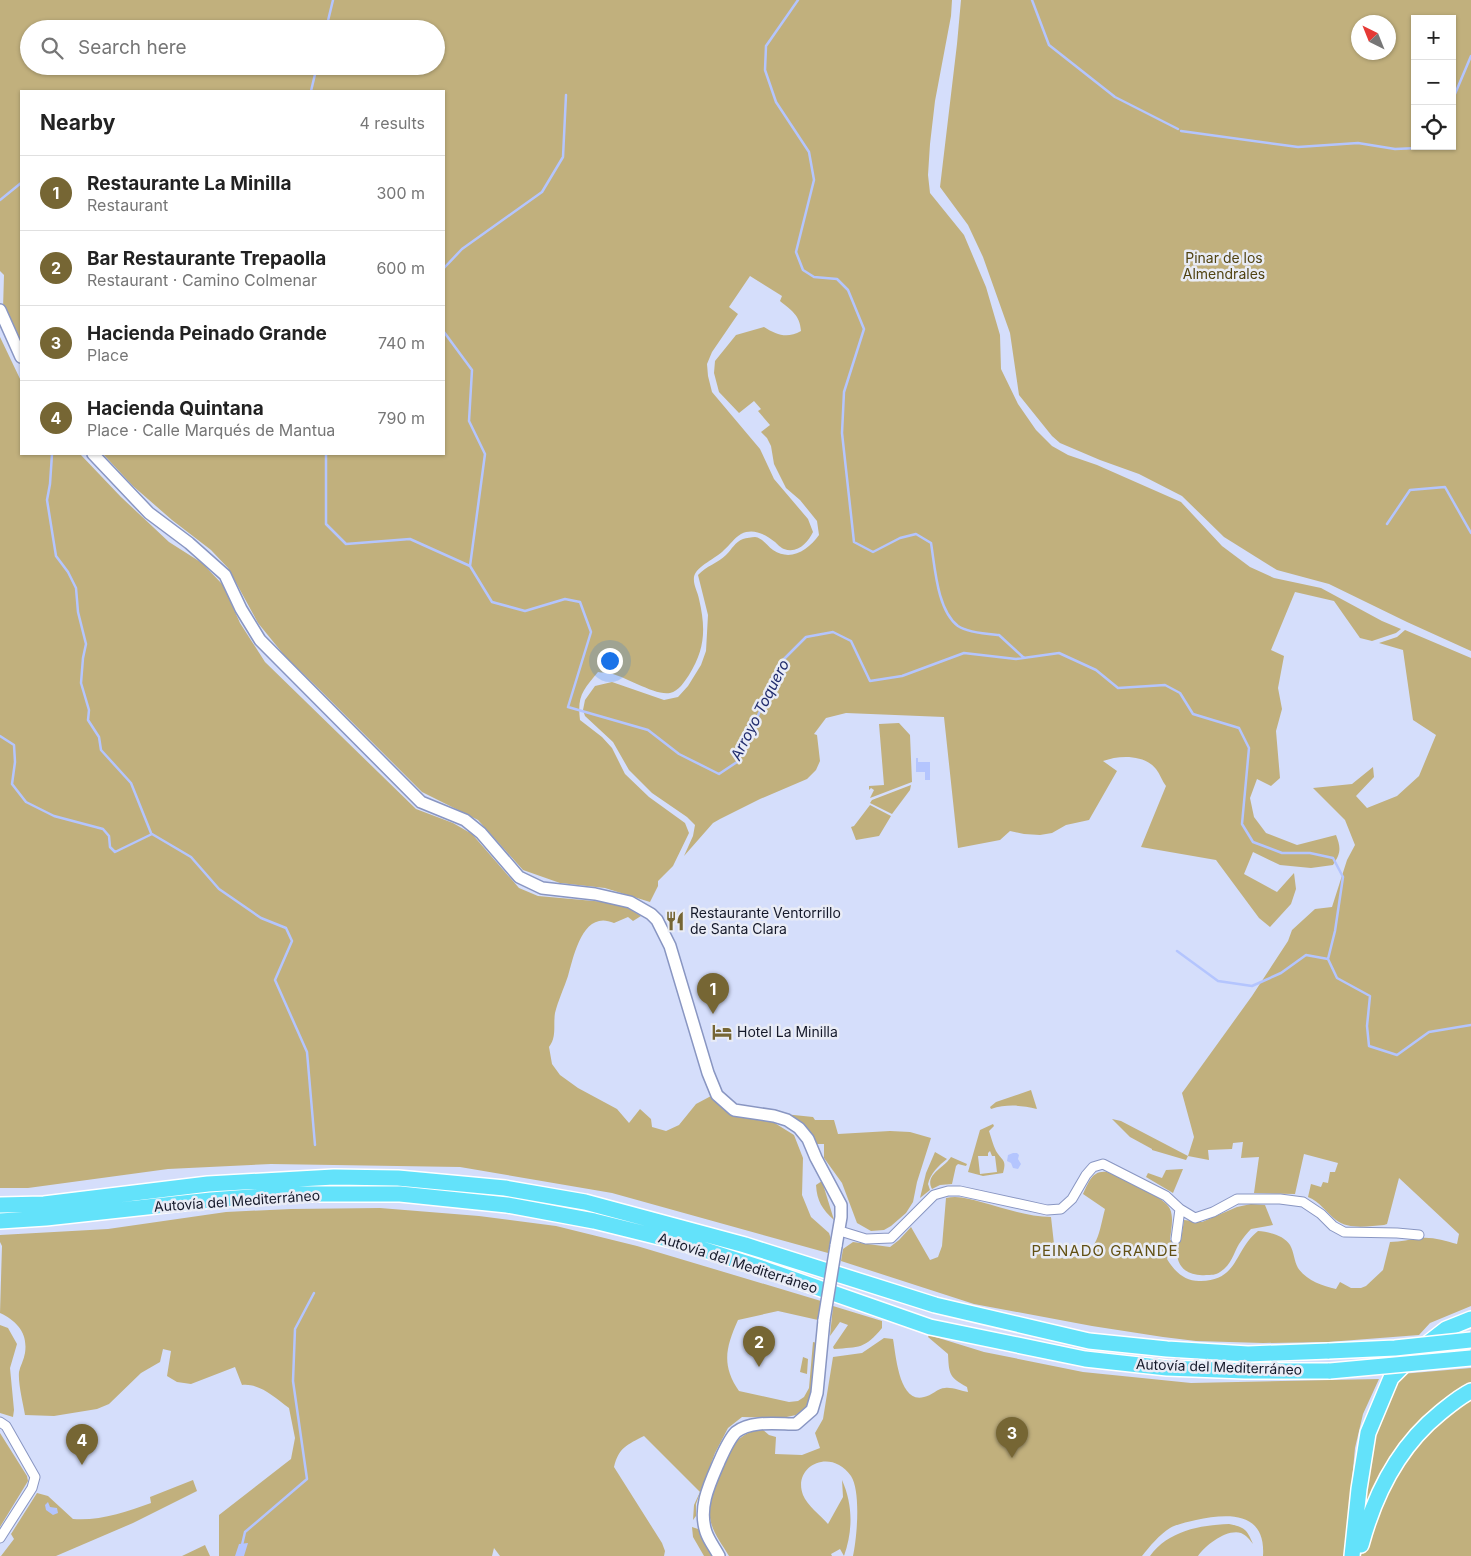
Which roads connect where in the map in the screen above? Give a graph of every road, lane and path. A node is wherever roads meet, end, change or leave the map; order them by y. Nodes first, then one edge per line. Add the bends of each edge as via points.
1 (0, 310) edge
2 (20, 355) edge
3 (94, 455) edge
4 (0, 1205) edge
5 (1180, 1209) junction
6 (0, 1221) edge
7 (840, 1231) junction
8 (1419, 1236) dead end
9 (1176, 1239) dead end
10 (1471, 1319) edge
11 (1471, 1340) edge
12 (1471, 1358) edge
13 (1471, 1391) edge
14 (0, 1422) edge
15 (0, 1538) edge
16 (720, 1556) edge
17 (1352, 1556) edge
18 (1358, 1556) edge

1 - 2 main road
3 - 7 main road via 149,513 225,575 260,640 422,802 465,820 519,877 542,888 630,902 657,920 670,946 717,1095 734,1110 774,1116 799,1128 808,1139 840,1206
4 - 11 highway, Autovía del Mediterráneo, bridge via 44,1204 208,1184 334,1177 398,1178 505,1188 585,1202 745,1245 935,1305 1089,1342 1248,1354 1395,1348
5 - 7 street via 1166,1196 1103,1164 1093,1167 1072,1200 1061,1209 1047,1210 948,1191 934,1196 891,1238 866,1239
5 - 8 street via 1195,1218 1237,1199 1280,1199 1303,1202 1344,1232
5 - 9 street
6 - 12 highway, Autovía del Mediterráneo, bridge via 288,1194 400,1194 507,1206 594,1221 683,1243 930,1327 1076,1357 1167,1368 1245,1371 1330,1371
7 - 16 main road, bridge via 812,1410 796,1424 749,1426 736,1433 723,1453 703,1504 707,1534
10 - 17 highway via 1446,1329 1391,1378 1368,1433
13 - 18 highway via 1423,1426 1401,1453 1381,1486
14 - 15 street via 6,1426 35,1477 32,1488

